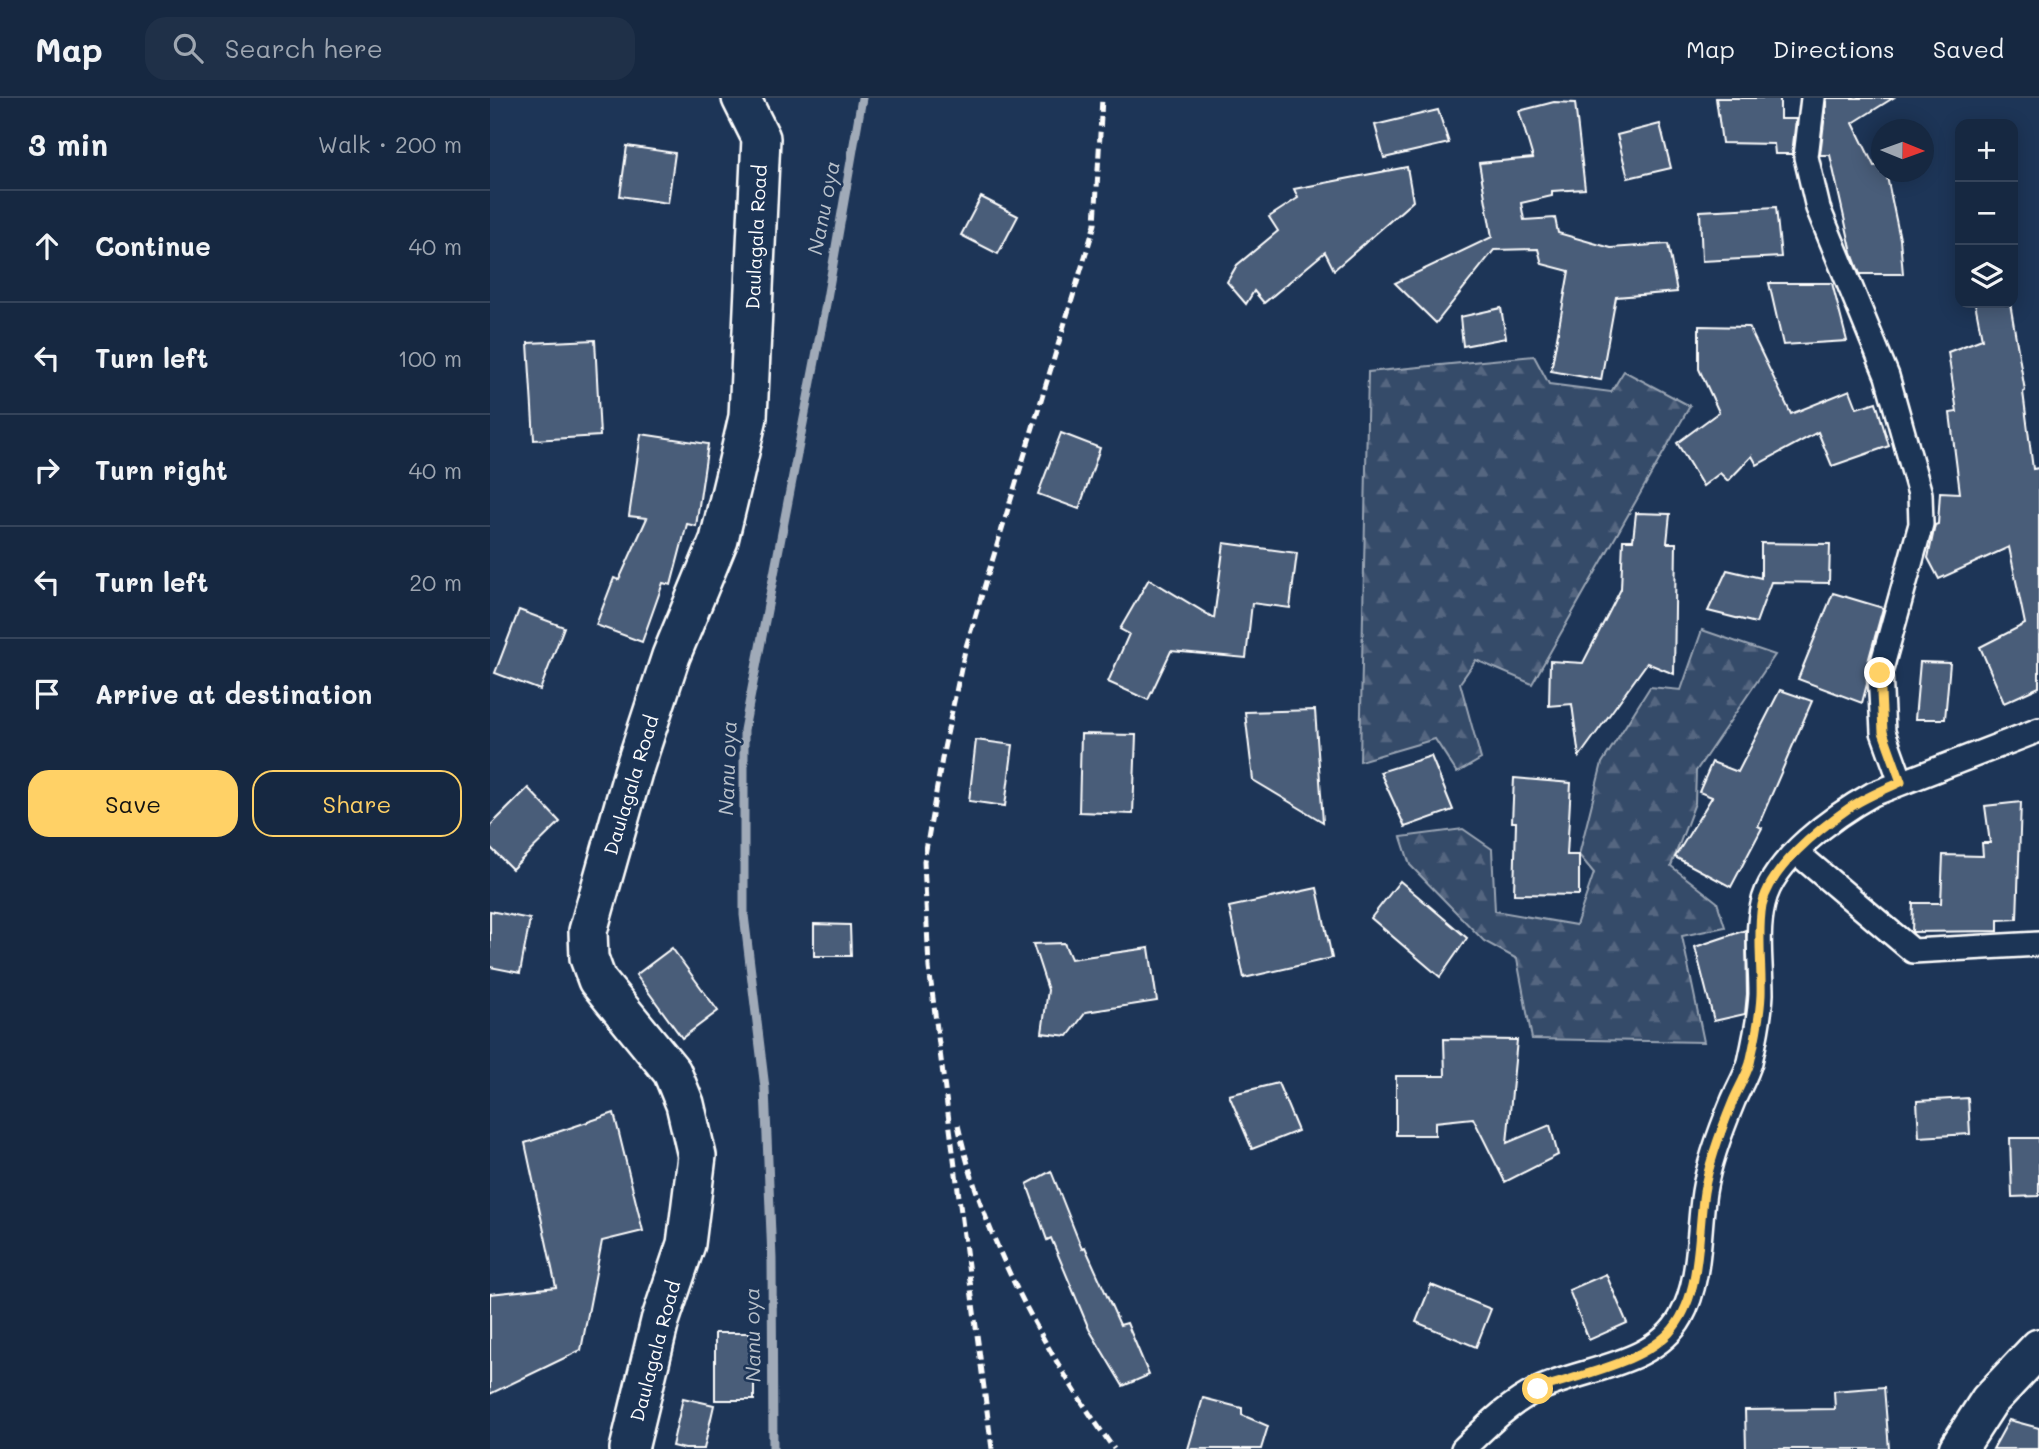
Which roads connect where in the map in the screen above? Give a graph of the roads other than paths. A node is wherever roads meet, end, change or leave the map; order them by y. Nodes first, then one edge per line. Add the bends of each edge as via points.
1 (741, 98) edge
2 (1813, 98) edge
3 (2039, 730) edge
4 (1901, 782) junction
5 (1796, 852) junction
6 (2039, 944) edge
7 (2039, 1349) edge
8 (629, 1449) edge
9 (1463, 1449) edge
10 (1958, 1449) edge

1 - 8 main road, Daulagala Road via 761,138 748,416 719,540 671,656 588,931 589,958 597,980 672,1072 697,1156 686,1244 660,1321
2 - 4 street via 1806,157 1818,208 1886,376 1920,494 1921,524 1880,673 1883,732
3 - 4 street
4 - 5 street via 1849,807
5 - 6 street via 1913,951
5 - 9 street via 1780,870 1763,903 1756,1031 1749,1066 1704,1190 1692,1286 1681,1317 1668,1335 1637,1354 1538,1389 1506,1408
7 - 10 main road via 1989,1401

